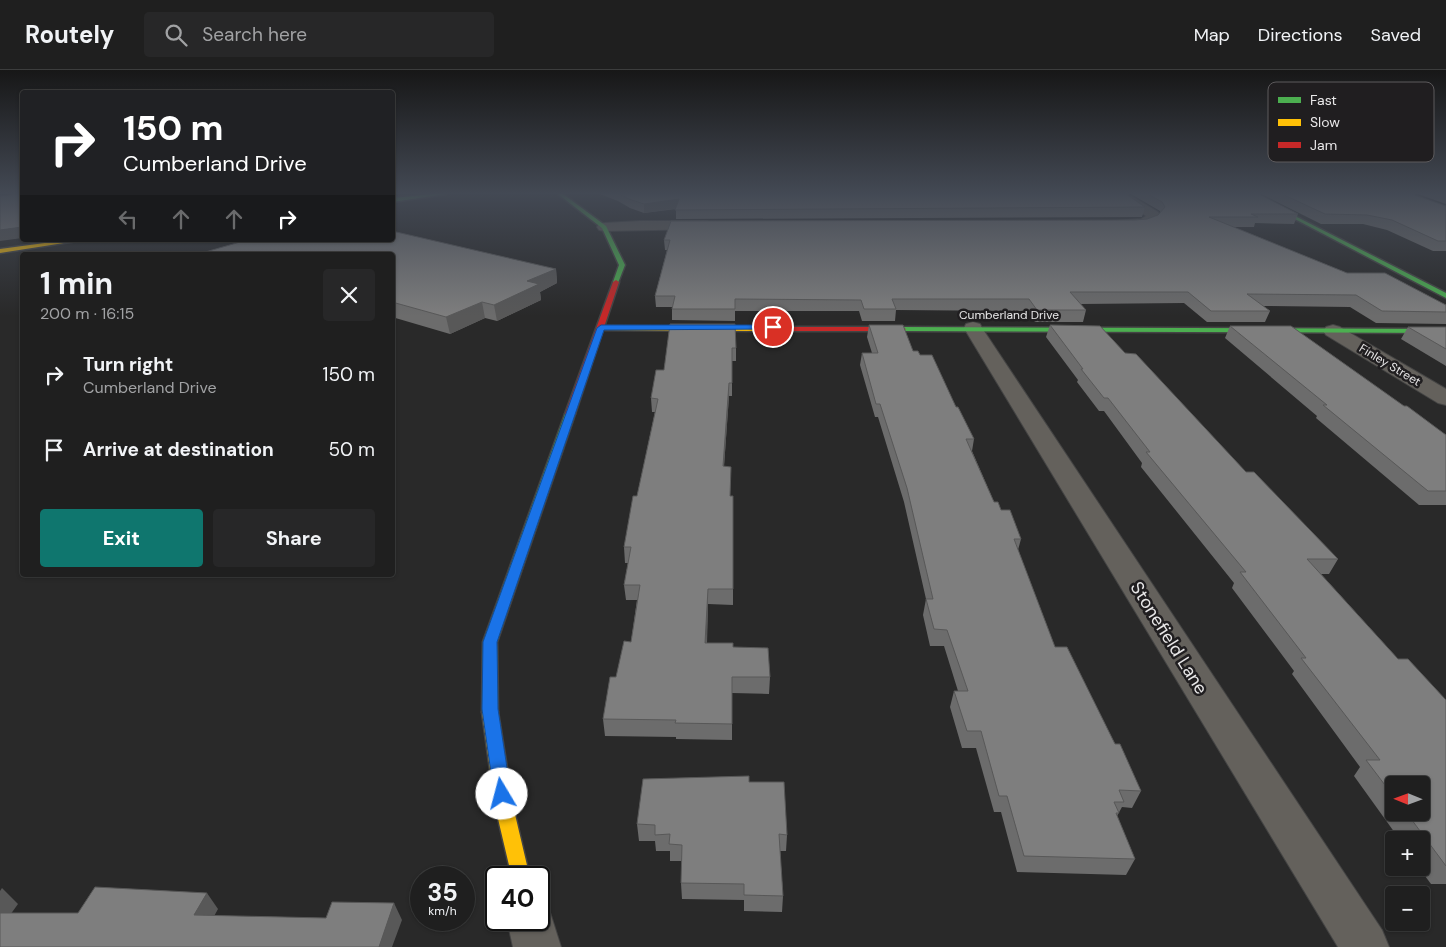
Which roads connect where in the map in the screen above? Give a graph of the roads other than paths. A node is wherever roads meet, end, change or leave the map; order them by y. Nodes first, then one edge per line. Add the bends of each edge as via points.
1 (608, 235) edge
2 (1328, 235) edge
3 (64, 242) edge
4 (0, 250) edge
5 (1446, 296) edge
6 (601, 328) junction
7 (973, 328) junction
8 (1333, 331) junction
9 (1446, 331) edge
10 (1446, 398) edge
11 (518, 866) edge
12 (533, 931) edge
13 (537, 947) edge
14 (1366, 947) edge

1 - 6 street via 622,265
2 - 5 street
3 - 4 street
6 - 7 street, Cumberland Drive
6 - 11 street via 490,642 490,709 504,806
7 - 8 street, Cumberland Drive
7 - 14 street, Stonefield Lane
8 - 9 street, Cumberland Drive
8 - 10 street, Finley Street
12 - 13 street

